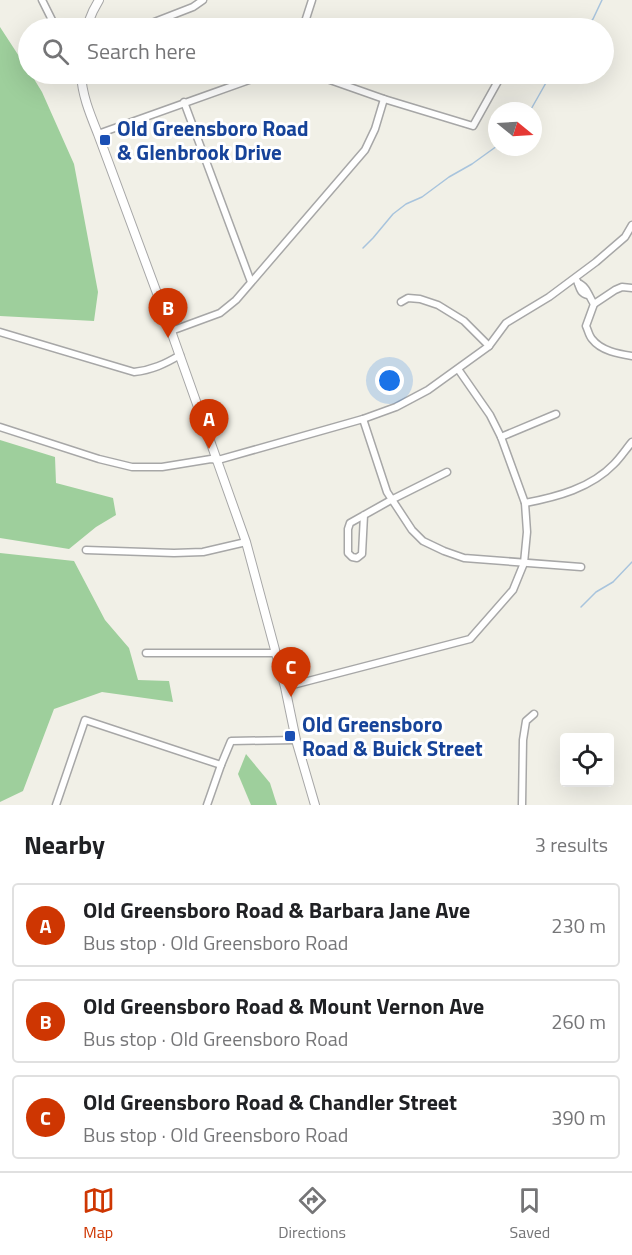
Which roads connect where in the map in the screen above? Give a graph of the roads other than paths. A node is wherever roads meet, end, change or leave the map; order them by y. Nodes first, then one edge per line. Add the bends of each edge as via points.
1 (42, 0) edge
2 (99, 0) edge
3 (203, 0) edge
4 (312, 0) edge
5 (51, 18) edge
6 (90, 18) edge
7 (165, 18) edge
8 (306, 18) edge
9 (81, 84) edge
10 (237, 84) edge
11 (341, 84) edge
12 (496, 84) edge
13 (384, 99) junction
14 (184, 102) junction
15 (98, 134) junction
16 (632, 225) edge
17 (624, 237) junction
18 (632, 240) edge
19 (577, 280) junction
20 (251, 282) junction
21 (632, 288) edge
22 (401, 302) dead end
23 (594, 304) junction
24 (171, 331) junction
25 (0, 332) edge
26 (489, 345) junction
27 (180, 355) junction
28 (632, 356) edge
29 (458, 369) junction
30 (556, 414) dead end
31 (363, 419) junction
32 (0, 427) edge
33 (501, 437) junction
34 (632, 442) edge
35 (218, 460) junction
36 (447, 472) dead end
37 (391, 500) junction
38 (525, 503) junction
39 (364, 515) junction
40 (246, 542) junction
41 (86, 550) dead end
42 (524, 563) junction
43 (581, 567) dead end
44 (146, 653) dead end
45 (275, 654) junction
46 (285, 687) junction
47 (534, 714) dead end
48 (296, 740) junction
49 (221, 765) junction
50 (56, 805) edge
51 (207, 805) edge
52 (315, 805) edge
53 (522, 805) edge

1 - 5 street
2 - 6 street
3 - 7 street
4 - 8 street
9 - 15 street
10 - 14 street
11 - 13 street
12 - 13 street via 473,126
13 - 20 street via 365,150
14 - 15 street
14 - 20 street
15 - 24 street
16 - 17 street
17 - 18 street
17 - 19 street
19 - 23 street
19 - 26 street via 506,323
20 - 24 street via 220,313
21 - 23 street via 622,287
22 - 26 street via 408,298 438,305 465,321
23 - 28 street via 586,326 591,339 600,347
24 - 27 street
25 - 27 street via 134,372 161,366
26 - 29 street
27 - 35 street
29 - 31 street via 396,407
29 - 33 street
30 - 33 street
31 - 35 street
31 - 37 street
32 - 35 street via 132,467
33 - 38 street
34 - 38 street via 614,465 596,479 572,491
35 - 40 street
36 - 37 street
37 - 39 street
37 - 42 street via 417,536 432,546 464,558
38 - 42 street
39 - 39 street via 362,554 352,557 348,553 348,529 350,523
40 - 41 street via 183,553
40 - 45 street
42 - 43 street
42 - 46 street via 513,590 470,639
44 - 45 street
45 - 46 street
46 - 48 street
47 - 53 street via 525,721
48 - 49 street via 231,741
48 - 52 street
49 - 50 street via 85,720
49 - 51 street

